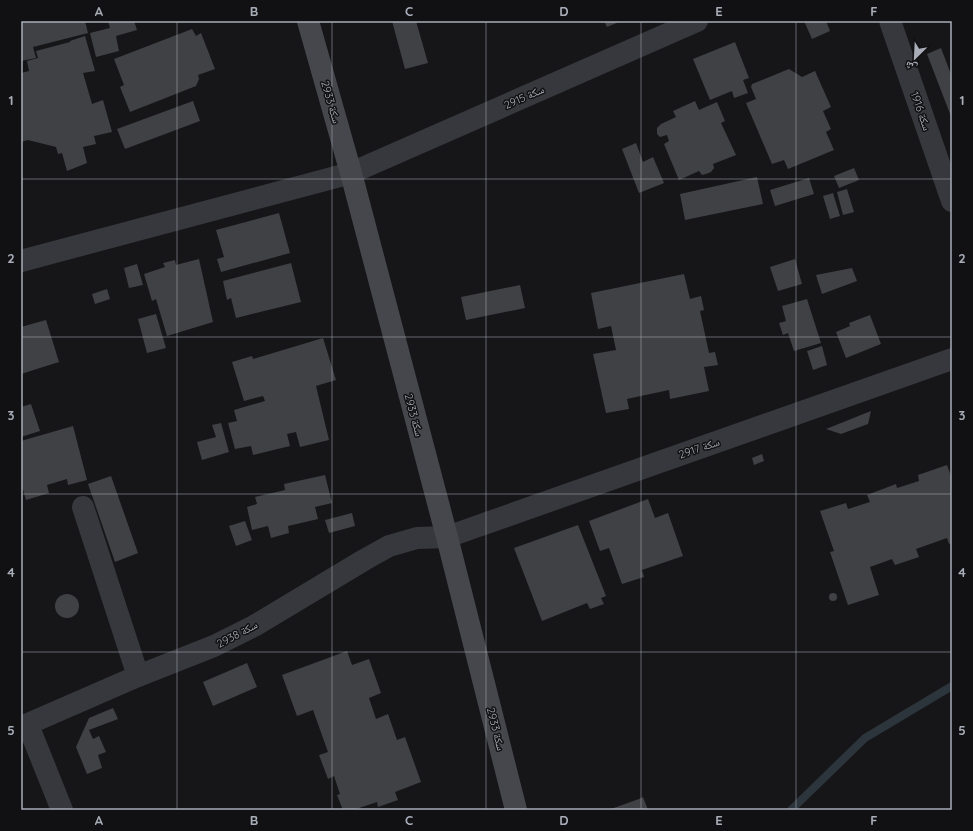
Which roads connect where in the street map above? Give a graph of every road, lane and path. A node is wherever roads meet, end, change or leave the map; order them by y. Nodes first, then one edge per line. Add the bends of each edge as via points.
1 (308, 21) edge
2 (698, 21) edge
3 (890, 21) edge
4 (350, 173) junction
5 (952, 201) edge
6 (21, 261) edge
7 (952, 359) edge
8 (83, 507) dead end
9 (447, 537) junction
10 (138, 676) junction
11 (24, 726) edge
12 (62, 810) edge
13 (516, 810) edge

1 - 4 street, سكة 2933
2 - 4 street, سكة 2915
3 - 5 street, سكة 1916
4 - 6 street, سكة 2915
4 - 9 street, سكة 2933
7 - 9 street, سكة 2917
8 - 10 street
9 - 10 street, سكة 2938 via 417,538 389,546 254,626 214,646
9 - 13 street, سكة 2933
10 - 11 street, سكة 2938
11 - 12 street

